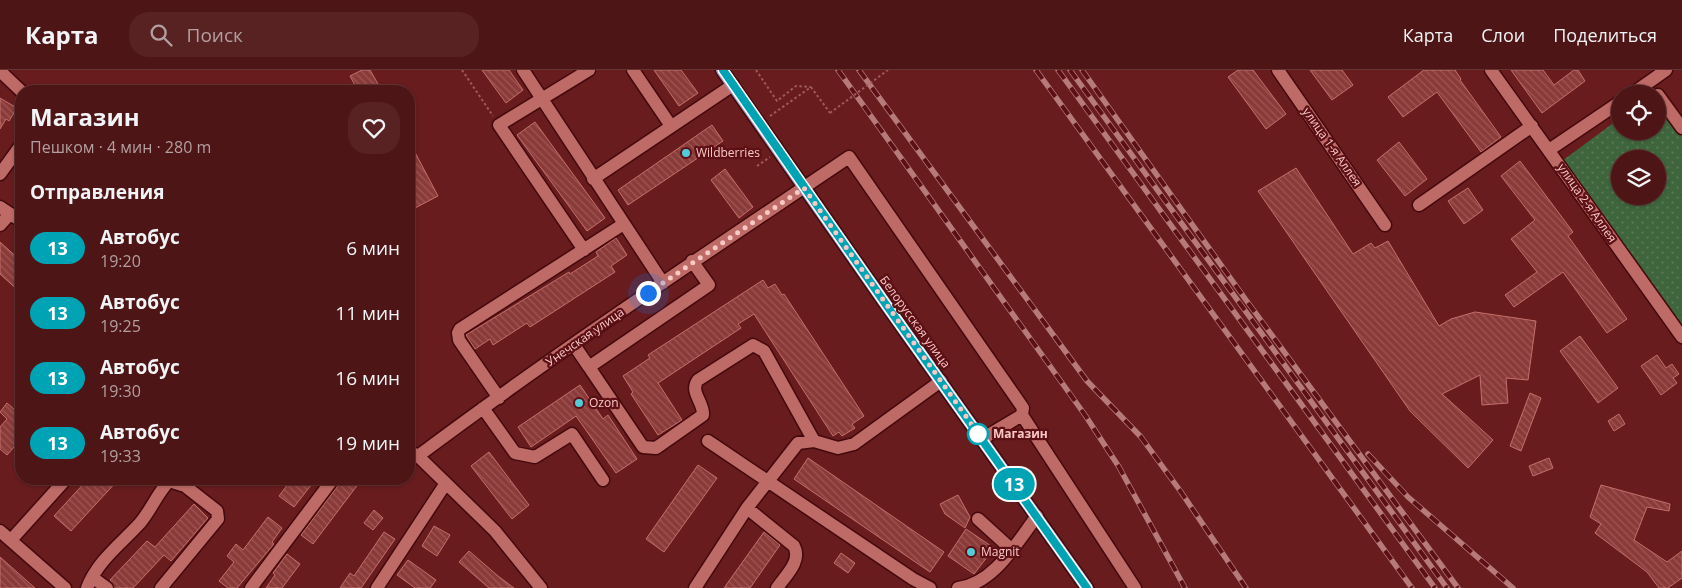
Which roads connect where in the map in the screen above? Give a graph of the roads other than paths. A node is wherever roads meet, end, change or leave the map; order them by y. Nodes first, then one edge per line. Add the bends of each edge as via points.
1 (523, 70) edge
2 (633, 70) edge
3 (722, 70) edge
4 (1278, 70) edge
5 (1491, 70) edge
6 (1666, 70) edge
7 (0, 71) edge
8 (582, 72) edge
9 (1648, 82) junction
10 (15, 85) edge
11 (733, 85) junction
12 (1644, 85) edge
13 (1650, 85) edge
14 (542, 99) junction
15 (1666, 106) edge
16 (1611, 108) edge
17 (671, 126) junction
18 (1532, 126) junction
19 (1682, 128) edge
20 (1549, 150) junction
21 (15, 153) edge
22 (0, 174) edge
23 (593, 179) junction
24 (804, 188) junction
25 (1419, 205) dead end
26 (5, 210) edge
27 (0, 224) edge
28 (622, 224) junction
29 (1385, 225) dead end
30 (584, 250) junction
31 (692, 261) junction
32 (662, 283) junction
33 (1682, 336) edge
34 (574, 346) junction
35 (589, 367) junction
36 (941, 382) junction
37 (499, 398) junction
38 (483, 408) junction
39 (1022, 415) junction
40 (982, 439) junction
41 (708, 441) dead end
42 (814, 441) junction
43 (415, 453) edge
44 (415, 455) edge
45 (603, 480) dead end
46 (768, 480) junction
47 (446, 483) junction
48 (61, 485) edge
49 (166, 485) edge
50 (182, 485) edge
51 (328, 485) edge
52 (747, 508) junction
53 (1037, 516) junction
54 (978, 518) dead end
55 (0, 531) edge
56 (11, 540) junction
57 (1011, 549) junction
58 (89, 583) edge
59 (910, 584) edge
60 (64, 588) edge
61 (107, 588) edge
62 (161, 588) edge
63 (251, 588) edge
64 (377, 588) edge
65 (541, 588) edge
66 (695, 588) edge
67 (778, 588) edge
68 (930, 588) edge
69 (958, 588) edge
70 (1087, 588) edge
71 (1135, 588) edge

1 - 14 street
2 - 17 street
3 - 11 main road, Белорусская улица
4 - 29 street, улица 1-я Аллея
5 - 18 street, улица 2-я Аллея
6 - 9 street
7 - 10 street
8 - 14 street
9 - 12 street
9 - 13 street
11 - 17 street
11 - 24 main road, Белорусская улица
14 - 23 street
14 - 30 street via 499,125
15 - 19 street
16 - 20 street
17 - 23 street
18 - 20 street, улица 2-я Аллея
18 - 25 street
20 - 33 street, улица 2-я Аллея
21 - 22 street
23 - 28 street
24 - 31 street, Унечская улица
24 - 36 main road, Белорусская улица
24 - 39 street, Унечская улица via 849,158 1023,408
26 - 27 street
28 - 30 street
28 - 32 street
30 - 37 street via 460,328 459,340
31 - 32 street, Унечская улица
31 - 35 street via 708,285
32 - 34 street, Унечская улица
34 - 35 street
34 - 37 street, Унечская улица
35 - 42 street via 643,447 656,448 703,415 704,408 695,392 694,385 698,380 753,344 764,351
36 - 40 main road, Белорусская улица
36 - 42 street via 854,444 838,448
37 - 38 street, Унечская улица
38 - 43 street, Унечская улица
38 - 45 street via 515,453 535,457 572,434
39 - 40 street
39 - 71 street
40 - 53 main road, Белорусская улица
41 - 46 street
42 - 46 street via 798,443
44 - 47 street
46 - 52 street
46 - 59 street
47 - 64 street
47 - 65 street via 495,531
48 - 56 street
49 - 58 street via 141,521 104,559
50 - 62 street via 218,511 218,519
51 - 63 street
52 - 66 street
52 - 67 street via 794,546 797,552 796,560
53 - 57 street
53 - 70 main road, Белорусская улица
54 - 57 street
55 - 56 street
56 - 60 street
57 - 69 street via 986,577
58 - 61 street
59 - 68 street

